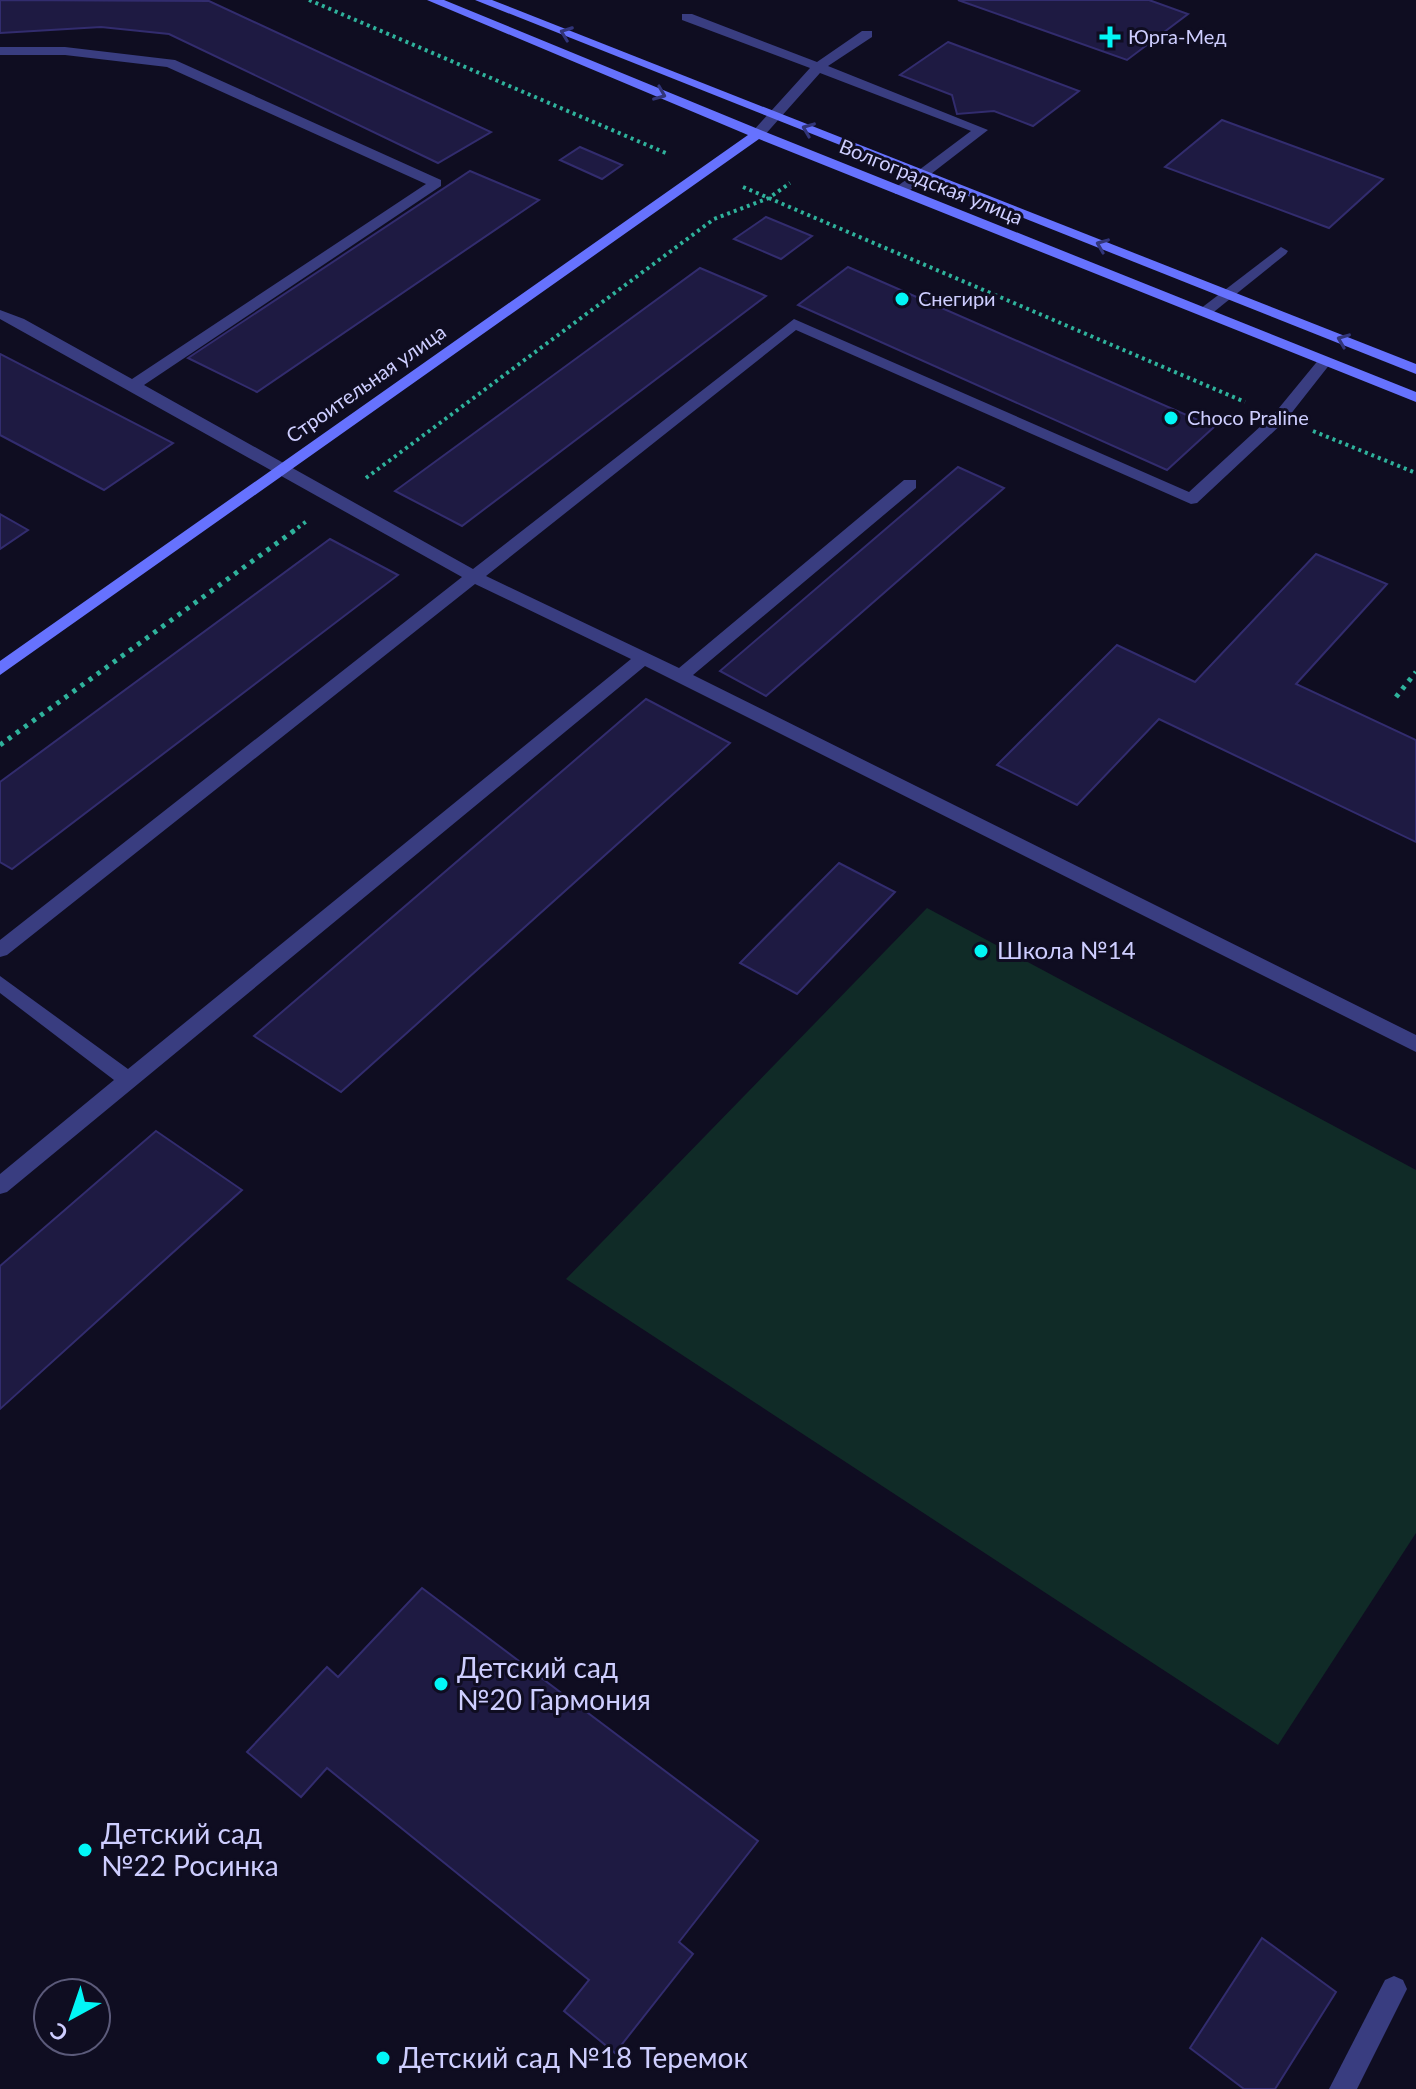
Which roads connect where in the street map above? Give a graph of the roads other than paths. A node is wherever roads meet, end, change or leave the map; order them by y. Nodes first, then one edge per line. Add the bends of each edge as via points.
1 (433, 0) edge
2 (481, 0) edge
3 (687, 17) dead end
4 (867, 34) dead end
5 (0, 51) edge
6 (818, 67) junction
7 (775, 116) junction
8 (758, 134) junction
9 (921, 174) junction
10 (900, 191) junction
11 (1281, 251) dead end
12 (1226, 294) junction
13 (1205, 312) junction
14 (0, 314) edge
15 (1325, 361) junction
16 (1416, 369) edge
17 (132, 386) junction
18 (1416, 397) edge
19 (282, 470) junction
20 (910, 484) dead end
21 (475, 577) junction
22 (644, 657) junction
23 (0, 669) edge
24 (681, 676) junction
25 (0, 950) edge
26 (0, 983) edge
27 (1416, 1044) edge
28 (128, 1080) junction
29 (0, 1186) edge
30 (1394, 1989) dead end
31 (1343, 2089) edge

1 -> 8 main road, Волгоградская улица
7 -> 2 main road
3 - 6 lane
4 - 6 lane
5 - 17 lane via 65,51 170,63 436,183
6 - 7 lane
6 - 9 lane via 981,130
7 - 8 lane
9 -> 7 main road
8 - 10 main road, Волгоградская улица
8 - 19 main road, Строительная улица
9 - 10 lane
12 -> 9 main road
10 - 13 main road, Волгоградская улица
11 - 12 lane
12 - 13 lane
16 -> 12 main road
13 - 15 main road, Волгоградская улица
14 - 17 lane
15 - 18 main road, Волгоградская улица
15 - 21 lane via 1280,417 1191,499 794,324
17 - 19 lane
19 - 21 lane
19 - 23 main road, Строительная улица
20 - 24 lane
21 - 22 lane
21 - 25 lane
22 - 24 lane
22 - 28 lane
24 - 27 lane
26 - 28 lane
28 - 29 lane
30 - 31 lane

